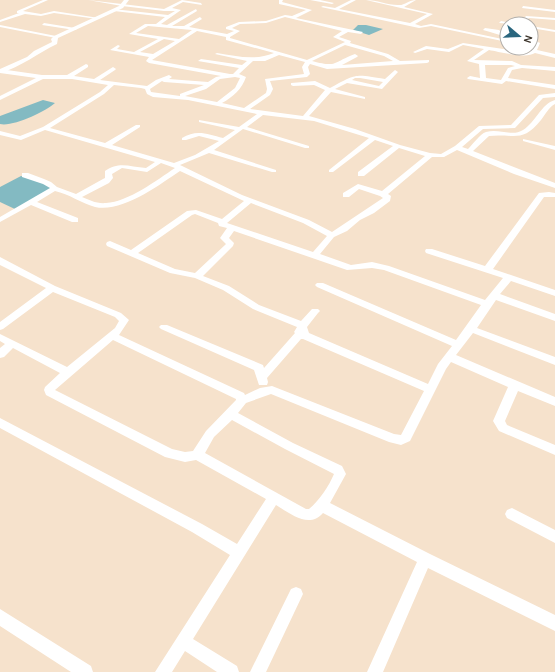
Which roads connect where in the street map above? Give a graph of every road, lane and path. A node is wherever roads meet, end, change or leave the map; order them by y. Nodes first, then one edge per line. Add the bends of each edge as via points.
1 (46, 0) edge
2 (90, 0) edge
3 (184, 0) edge
4 (280, 0) edge
5 (312, 0) edge
6 (335, 0) edge
7 (354, 0) edge
8 (368, 0) edge
9 (397, 0) edge
10 (414, 0) edge
11 (378, 1) edge
12 (124, 3) edge
13 (330, 3) junction
14 (200, 4) dead end
15 (388, 4) junction
16 (343, 5) junction
17 (323, 7) dead end
18 (400, 7) junction
19 (523, 7) dead end
20 (171, 9) junction
21 (336, 9) junction
22 (114, 10) junction
23 (196, 10) dead end
24 (555, 12) edge
25 (24, 13) junction
26 (169, 16) junction
27 (539, 17) edge
28 (97, 18) junction
29 (200, 18) dead end
30 (294, 18) junction
31 (414, 18) dead end
32 (555, 19) edge
33 (420, 20) junction
34 (0, 21) edge
35 (327, 21) dead end
36 (438, 22) dead end
37 (44, 24) dead end
38 (320, 24) junction
39 (412, 24) junction
40 (542, 24) dead end
41 (157, 25) junction
42 (431, 25) junction
43 (0, 26) edge
44 (168, 26) junction
45 (539, 26) edge
46 (333, 27) junction
47 (184, 28) junction
48 (76, 29) junction
49 (485, 29) dead end
50 (539, 29) edge
51 (196, 30) junction
52 (323, 30) dead end
53 (346, 30) junction
54 (555, 31) edge
55 (463, 32) junction
56 (361, 33) dead end
57 (499, 33) edge
58 (458, 35) dead end
59 (228, 36) junction
60 (56, 37) junction
61 (163, 38) junction
62 (499, 39) edge
63 (179, 40) junction
64 (346, 44) junction
65 (118, 46) dead end
66 (487, 49) junction
67 (539, 50) edge
68 (499, 51) edge
69 (415, 52) dead end
70 (279, 53) junction
71 (135, 54) junction
72 (217, 54) dead end
73 (154, 56) junction
74 (355, 56) dead end
75 (554, 56) edge
76 (250, 60) junction
77 (201, 61) dead end
78 (427, 61) dead end
79 (309, 62) junction
80 (399, 63) junction
81 (482, 63) junction
82 (86, 66) dead end
83 (520, 66) junction
84 (181, 67) junction
85 (242, 67) junction
86 (334, 67) junction
87 (537, 67) junction
88 (555, 68) edge
89 (113, 69) dead end
90 (3, 72) edge
91 (395, 72) dead end
92 (233, 75) junction
93 (42, 77) junction
94 (68, 77) junction
95 (470, 78) dead end
96 (505, 79) junction
97 (164, 80) junction
98 (483, 80) junction
99 (94, 81) junction
100 (387, 81) junction
101 (347, 82) junction
102 (209, 84) junction
103 (110, 85) junction
104 (269, 86) junction
105 (555, 87) edge
106 (147, 88) junction
107 (330, 90) junction
108 (555, 95) edge
109 (178, 96) junction
110 (0, 98) edge
111 (363, 98) dead end
112 (555, 102) edge
113 (218, 104) junction
114 (245, 110) junction
115 (262, 113) junction
116 (305, 117) junction
117 (201, 121) dead end
118 (138, 126) dead end
119 (45, 128) junction
120 (241, 128) junction
121 (0, 133) edge
122 (184, 139) dead end
123 (223, 140) junction
124 (525, 140) dead end
125 (369, 141) junction
126 (107, 145) junction
127 (398, 146) junction
128 (307, 147) dead end
129 (555, 148) edge
130 (207, 150) junction
131 (463, 150) junction
132 (427, 158) junction
133 (160, 161) junction
134 (177, 167) junction
135 (274, 170) dead end
136 (331, 171) dead end
137 (361, 174) dead end
138 (25, 175) dead end
139 (555, 186) edge
140 (54, 189) junction
141 (383, 194) junction
142 (346, 195) dead end
143 (555, 195) edge
144 (75, 197) junction
145 (250, 200) junction
146 (32, 203) junction
147 (0, 220) edge
148 (75, 220) dead end
149 (223, 222) junction
150 (232, 228) junction
151 (331, 236) junction
152 (110, 244) dead end
153 (429, 251) dead end
154 (132, 253) junction
155 (315, 255) junction
156 (1, 263) edge
157 (488, 269) junction
158 (198, 276) junction
159 (509, 277) junction
160 (320, 285) dead end
161 (52, 288) junction
162 (555, 293) edge
163 (495, 296) junction
164 (487, 304) junction
165 (315, 311) dead end
166 (555, 318) edge
167 (0, 327) edge
168 (164, 327) dead end
169 (471, 329) junction
170 (301, 332) junction
171 (113, 336) junction
172 (0, 337) edge
173 (12, 344) junction
174 (458, 345) junction
175 (0, 354) edge
176 (450, 357) junction
177 (555, 361) edge
178 (69, 373) junction
179 (262, 377) junction
180 (515, 384) junction
181 (430, 389) junction
182 (265, 390) junction
183 (242, 400) junction
184 (555, 402) edge
185 (231, 414) junction
186 (0, 424) edge
187 (555, 450) edge
188 (197, 455) junction
189 (273, 497) junction
190 (320, 505) junction
191 (512, 514) dead end
192 (555, 537) edge
193 (240, 552) junction
194 (425, 560) junction
195 (296, 594) dead end
196 (0, 617) edge
197 (555, 623) edge
198 (184, 641) junction
199 (85, 672) edge
200 (163, 672) edge
201 (231, 672) edge
202 (258, 672) edge
203 (376, 672) edge

1 - 25 street via 18,12
2 - 12 street
3 - 14 street
3 - 20 street via 168,8
4 - 30 street via 283,4 310,10
5 - 13 street
6 - 13 street
7 - 16 street
8 - 11 street
9 - 15 street
10 - 18 street
11 - 15 street
12 - 20 street
12 - 22 street
13 - 16 street
15 - 18 street
16 - 21 street
17 - 21 street
18 - 33 street via 431,14
19 - 24 street
20 - 26 street via 179,10
21 - 39 street
22 - 26 street
22 - 28 street
23 - 44 street
25 - 28 street via 44,15 54,12
25 - 34 street
26 - 41 street
27 - 32 street
28 - 48 street
29 - 47 street
30 - 38 street
30 - 59 street via 282,16 266,22 237,23 228,28 238,31
31 - 33 street
33 - 39 street
35 - 38 street
36 - 42 street
37 - 48 street
38 - 46 street
39 - 42 street via 423,28
40 - 45 street
41 - 44 street
41 - 61 street via 147,24 131,34
42 - 55 street
43 - 60 street
44 - 47 street
46 - 52 street
46 - 53 street
47 - 51 street
48 - 60 street
49 - 57 street
50 - 54 street
51 - 59 street
51 - 63 street
53 - 56 street
53 - 64 street via 335,38 349,42
55 - 58 street
55 - 62 street
59 - 70 street via 228,39
60 - 90 street via 54,44
61 - 63 street
61 - 71 street
63 - 73 street
64 - 79 street
64 - 80 street via 382,54
65 - 71 street via 112,50
66 - 68 street
66 - 69 street via 460,44 449,51 426,47
66 - 81 street via 470,61
67 - 75 street
70 - 76 street via 266,59
70 - 79 street
71 - 73 street
72 - 76 street
73 - 84 street via 149,61
74 - 86 street
75 - 87 street via 549,63 538,62
76 - 85 street
77 - 85 street
78 - 80 street
79 - 86 street
79 - 104 street via 305,67 307,75 269,79
80 - 86 street
81 - 83 street via 512,63
81 - 98 street
82 - 94 street
83 - 87 street
83 - 96 street via 510,69
84 - 92 street
84 - 97 street
85 - 92 street
87 - 88 street
89 - 99 street
90 - 93 street
91 - 100 street
92 - 102 street via 215,79
92 - 113 street via 243,77 242,81 236,90
93 - 94 street
93 - 110 street
94 - 99 street
95 - 98 street
96 - 98 street via 502,82
96 - 105 street
97 - 102 street
97 - 106 street
99 - 103 street
100 - 101 street via 358,76
100 - 101 street via 381,88
101 - 107 street
102 - 109 street via 201,90
103 - 106 street
103 - 119 street via 102,93
104 - 107 street via 312,82
104 - 114 street via 266,96
106 - 109 street via 150,94
107 - 111 street
107 - 116 street
108 - 131 street via 541,96 513,127 481,127
109 - 113 street
112 - 131 street via 524,133 487,134
113 - 114 street
114 - 115 street
115 - 116 street
115 - 120 street
116 - 125 street via 339,125
117 - 120 street
118 - 126 street
119 - 121 street via 21,138
119 - 126 street
120 - 123 street
120 - 128 street
122 - 123 street via 196,133
123 - 130 street
124 - 129 street
125 - 127 street
125 - 136 street
126 - 133 street
127 - 132 street
127 - 137 street
130 - 134 street
130 - 135 street
131 - 132 street
131 - 139 street
132 - 141 street
133 - 134 street
133 - 144 street via 148,170 117,166 108,173 109,178 106,181
134 - 144 street via 141,192 108,205 98,205
134 - 145 street
138 - 140 street via 48,183
140 - 144 street
140 - 146 street
141 - 142 street via 358,186
141 - 151 street via 388,199
143 - 157 street via 542,195
145 - 149 street
145 - 151 street via 316,226
146 - 147 street
146 - 148 street
149 - 150 street
149 - 154 street via 196,212 190,213
150 - 155 street
150 - 158 street via 224,238 230,243 229,246
151 - 155 street
152 - 154 street
153 - 157 street
154 - 158 street via 172,271
155 - 164 street via 350,268 372,265 386,268
156 - 161 street
157 - 159 street
158 - 170 street via 226,288 256,307 293,320
159 - 162 street
159 - 163 street
160 - 174 street
161 - 167 street
161 - 171 street via 118,315 124,320
163 - 164 street
163 - 166 street
164 - 169 street
165 - 170 street
168 - 179 street via 248,362 259,368
169 - 174 street
169 - 177 street
170 - 179 street
170 - 181 street
171 - 178 street
171 - 183 street via 234,393
172 - 173 street
173 - 175 street
173 - 178 street
174 - 176 street
176 - 180 street
176 - 181 street
178 - 188 street via 51,387 50,392 169,453 185,457
179 - 182 street
180 - 184 street
180 - 187 street via 499,421 500,425
181 - 182 street via 406,438 401,440 272,390
182 - 183 street via 250,399
183 - 185 street
185 - 188 street via 210,434
185 - 190 street via 338,470 338,479
186 - 193 street
188 - 189 street
189 - 190 street via 308,515 313,514
189 - 193 street
190 - 194 street
191 - 192 street
193 - 198 street
194 - 197 street
194 - 203 street
195 - 202 street
196 - 199 street
198 - 200 street
198 - 201 street

